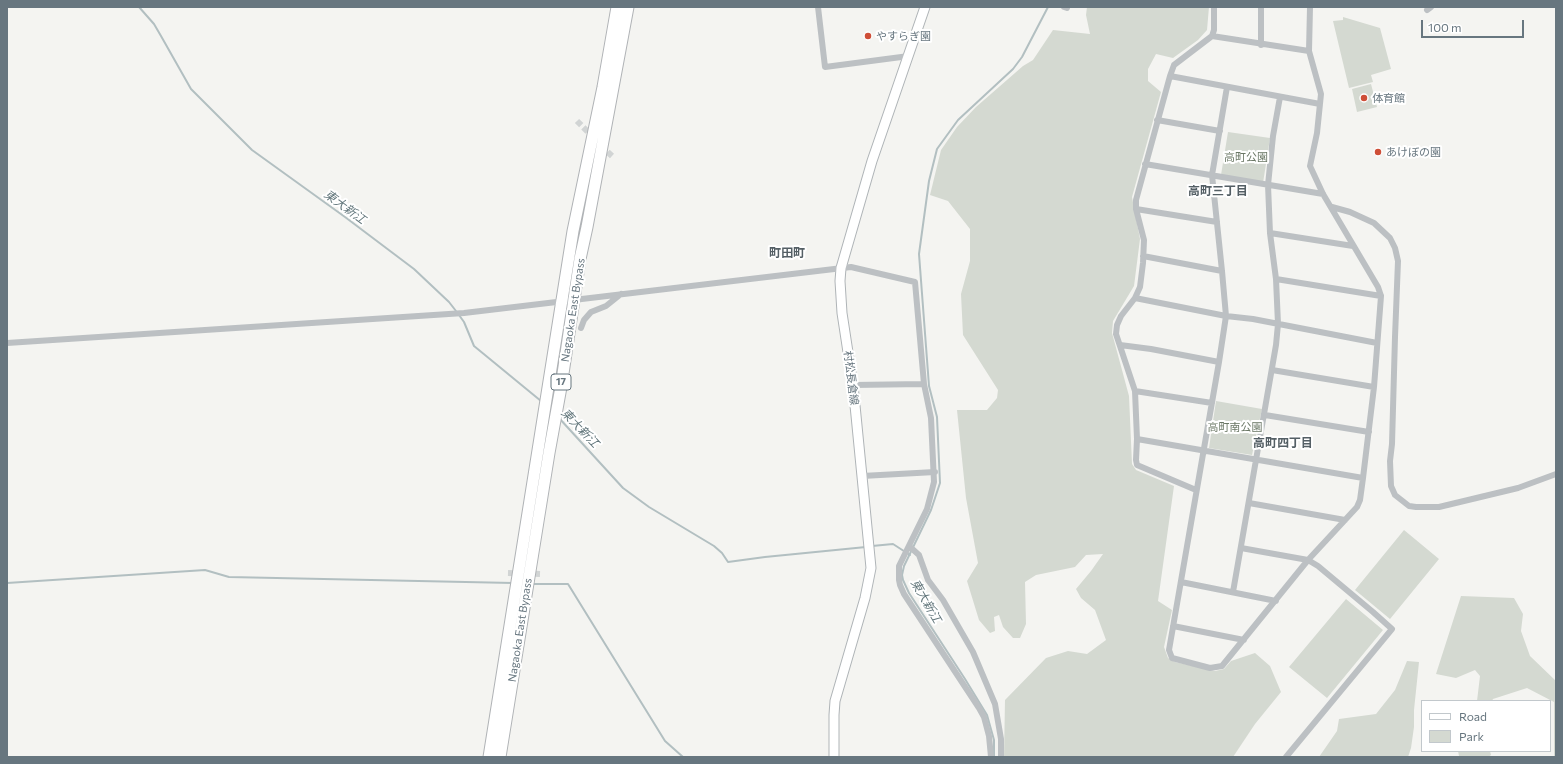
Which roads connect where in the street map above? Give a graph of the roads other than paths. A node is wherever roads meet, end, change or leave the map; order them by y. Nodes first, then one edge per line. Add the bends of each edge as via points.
1 (617, 7) edge
2 (628, 7) edge
3 (818, 7) edge
4 (926, 7) edge
5 (1214, 7) edge
6 (1262, 7) edge
7 (1310, 7) edge
8 (1212, 36) junction
9 (1261, 45) junction
10 (1309, 51) junction
11 (909, 56) junction
12 (1170, 76) junction
13 (1227, 87) junction
14 (1280, 97) junction
15 (1320, 104) junction
16 (1157, 120) junction
17 (1220, 131) junction
18 (1145, 164) junction
19 (1212, 175) junction
20 (1268, 185) junction
21 (1323, 194) junction
22 (1332, 207) junction
23 (1136, 209) junction
24 (1218, 222) junction
25 (1270, 233) junction
26 (1353, 246) junction
27 (1143, 256) junction
28 (841, 268) junction
29 (1222, 271) junction
30 (1276, 279) junction
31 (621, 294) junction
32 (1381, 296) junction
33 (1135, 298) junction
34 (574, 300) junction
35 (562, 301) junction
36 (1226, 316) junction
37 (1278, 324) junction
38 (582, 328) dead end
39 (7, 343) edge
40 (1378, 343) junction
41 (1120, 346) junction
42 (1219, 362) junction
43 (1272, 370) junction
44 (924, 384) junction
45 (853, 385) junction
46 (1374, 387) junction
47 (1136, 391) junction
48 (1212, 403) junction
49 (1265, 416) junction
50 (1369, 432) junction
51 (1137, 439) junction
52 (1203, 450) junction
53 (1256, 460) junction
54 (935, 472) junction
55 (1556, 474) edge
56 (862, 476) junction
57 (1363, 478) junction
58 (1196, 490) junction
59 (1249, 503) junction
60 (1345, 520) junction
61 (909, 546) junction
62 (1241, 548) junction
63 (1308, 560) junction
64 (1181, 582) junction
65 (1233, 592) junction
66 (1276, 601) junction
67 (1173, 626) junction
68 (1244, 640) junction
69 (489, 757) edge
70 (500, 757) edge
71 (834, 757) edge
72 (990, 757) edge
73 (1001, 757) edge
74 (1286, 757) edge

1 - 35 highway, Nagaoka East Bypass / 17 via 573,231
2 - 34 highway, Nagaoka East Bypass / 17
3 - 11 street via 825,67
4 - 11 main road, 村松長倉線
5 - 8 street
6 - 9 street
7 - 10 street
8 - 9 street
8 - 12 street via 1174,65
9 - 10 street
10 - 15 street via 1321,94
11 - 28 main road, 村松長倉線 via 872,161
12 - 13 street
12 - 16 street
13 - 14 street
13 - 17 street
14 - 15 street
14 - 20 street
15 - 21 street via 1310,166
16 - 17 street
16 - 18 street
17 - 19 street
18 - 19 street
18 - 23 street
19 - 20 street
19 - 24 street
20 - 21 street
20 - 25 street
21 - 22 street
22 - 26 street
22 - 55 street via 1374,223 1390,238 1398,261 1390,461 1391,486 1395,495 1416,508 1439,506 1518,488
23 - 24 street
23 - 27 street via 1144,240
24 - 29 street
25 - 26 street
25 - 30 street
26 - 32 street
27 - 29 street
27 - 33 street via 1140,287
28 - 31 street
28 - 44 street via 861,269 915,282
28 - 45 main road, 村松長倉線 via 842,313
29 - 36 street
30 - 32 street
30 - 37 street
31 - 34 street
31 - 38 street via 606,306 587,315
32 - 40 street
33 - 36 street
33 - 41 street via 1117,325 1116,334
34 - 35 street
34 - 70 highway, Nagaoka East Bypass / 17
35 - 39 street via 464,313
35 - 69 highway, Nagaoka East Bypass / 17
36 - 37 street
36 - 42 street
37 - 40 street
37 - 43 street
40 - 46 street
41 - 42 street
41 - 47 street
42 - 48 street
43 - 46 street
43 - 49 street
44 - 45 street
44 - 54 street via 931,418
45 - 56 main road, 村松長倉線
46 - 50 street
47 - 48 street
47 - 51 street
48 - 52 street
49 - 50 street
49 - 53 street
50 - 57 street
51 - 52 street
51 - 58 street via 1138,466
52 - 53 street
52 - 58 street
53 - 57 street
53 - 59 street
54 - 56 street
54 - 61 street via 927,509
56 - 71 main road, 村松長倉線 via 871,568 865,598 835,701
57 - 60 street via 1357,507
58 - 64 street
59 - 60 street
59 - 62 street
60 - 63 street
61 - 72 street via 899,566 900,585 979,708 987,726
61 - 73 street via 919,555 928,580 943,600 976,659 995,704 1001,739
62 - 63 street
62 - 65 street
63 - 66 street
63 - 74 street via 1392,629
64 - 65 street
64 - 67 street
65 - 66 street
66 - 68 street
67 - 68 street
67 - 68 street via 1169,650 1172,658 1201,667 1222,666

